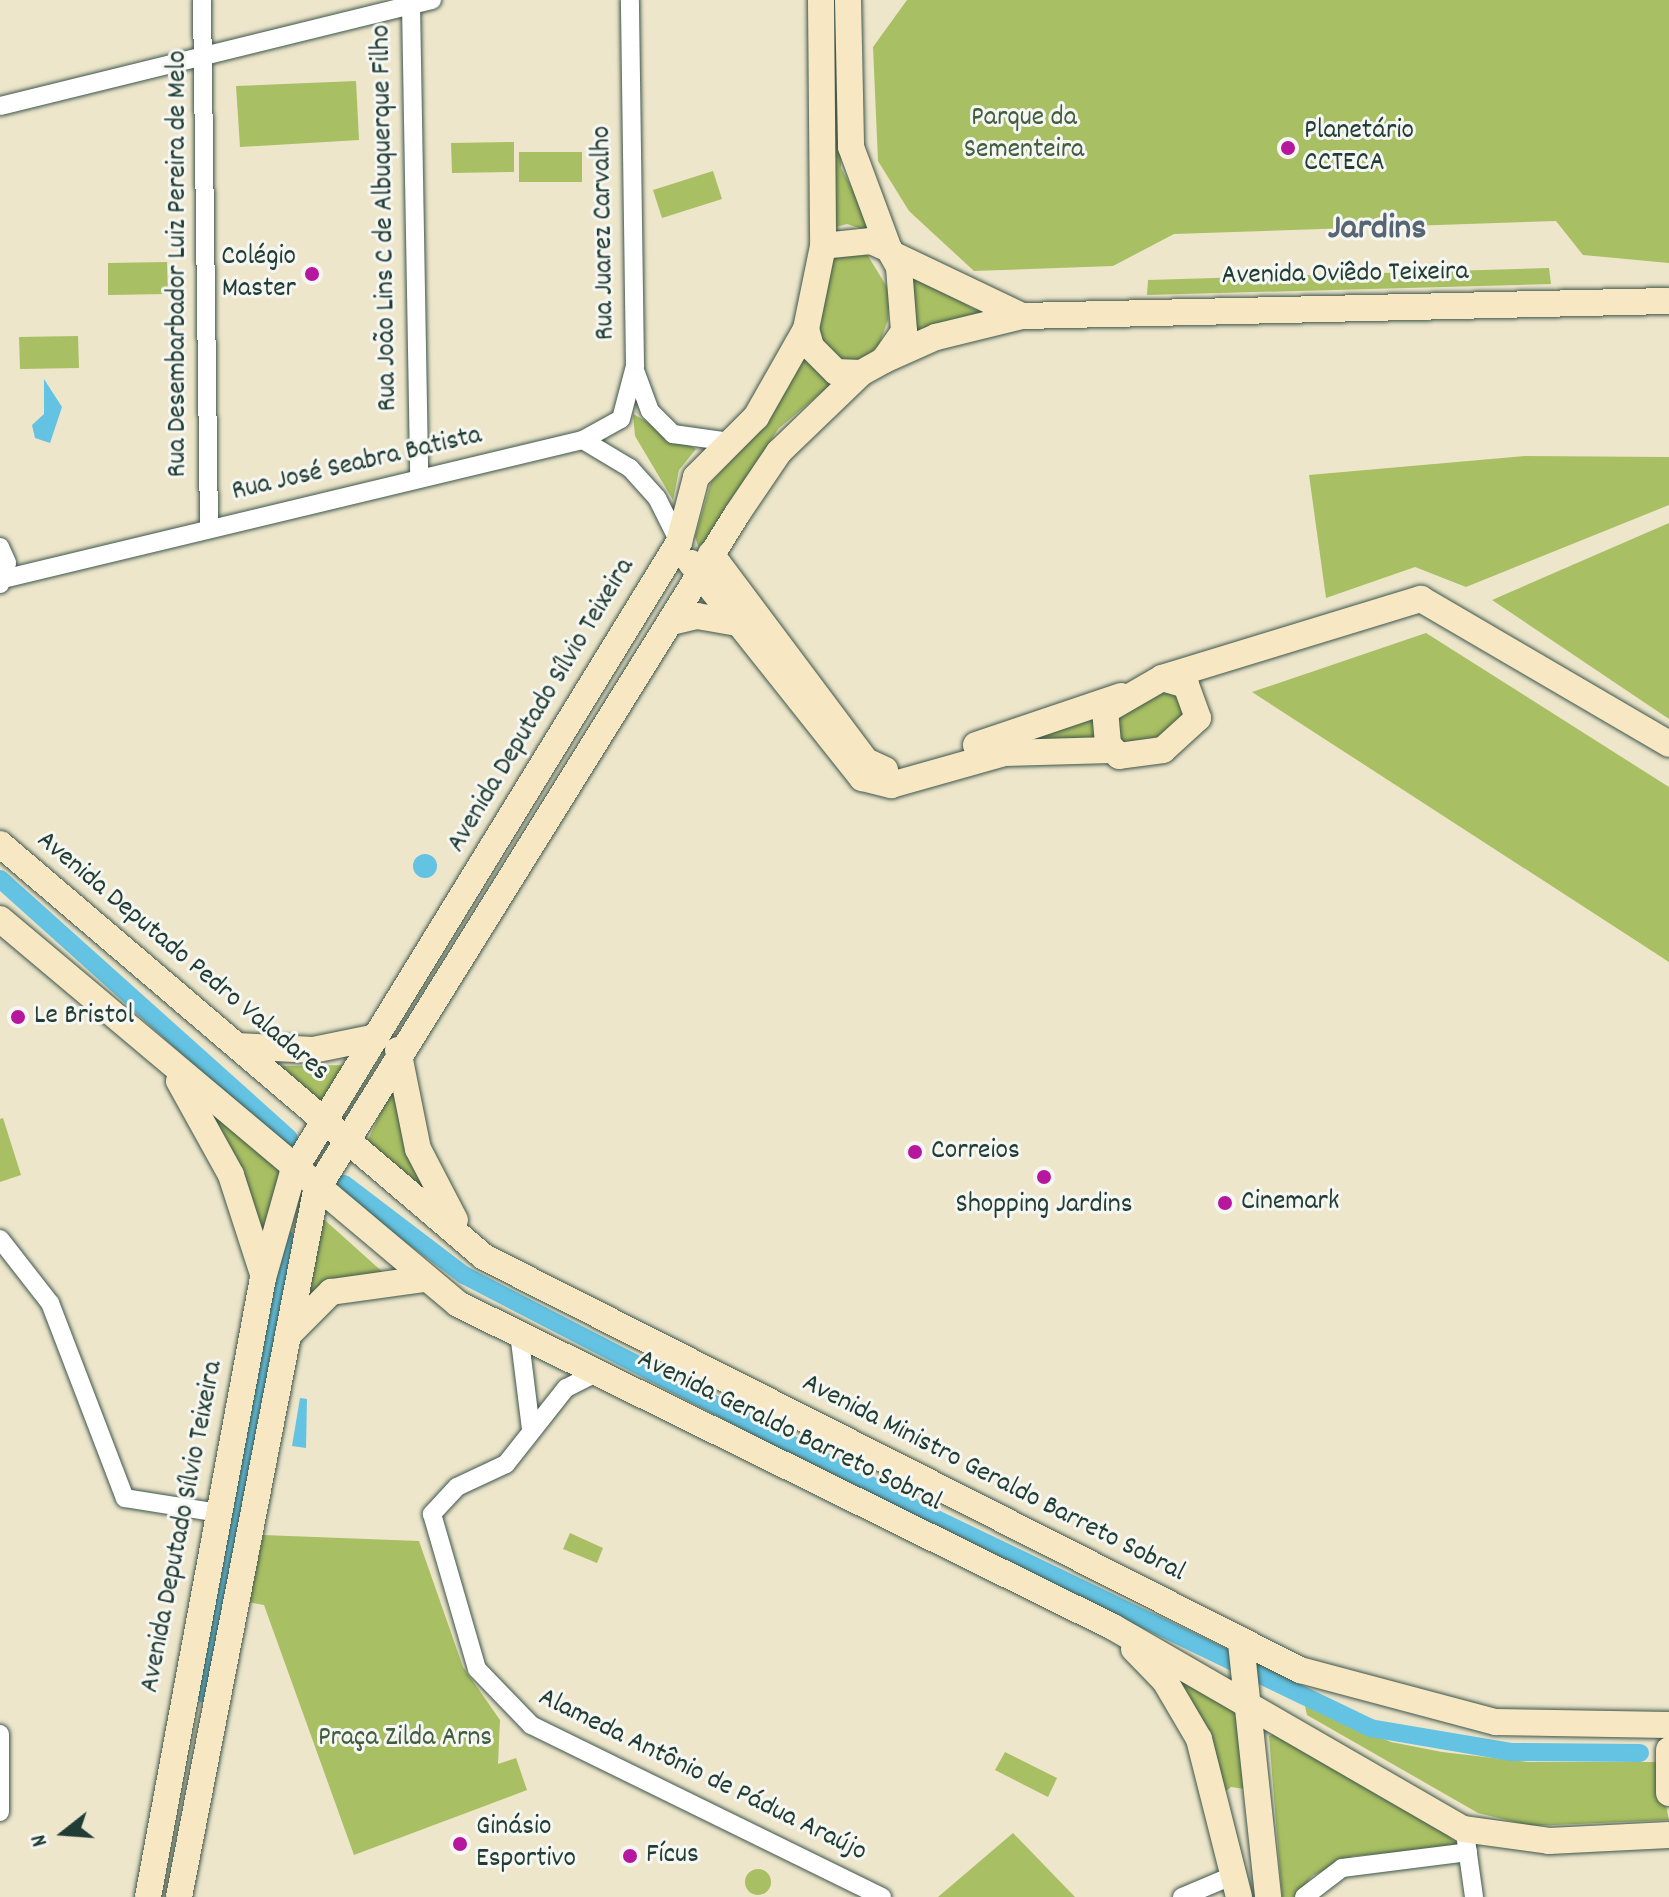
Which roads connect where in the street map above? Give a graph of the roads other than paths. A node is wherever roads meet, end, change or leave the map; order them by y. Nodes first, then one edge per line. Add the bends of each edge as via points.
1 (202, 0) edge
2 (432, 0) edge
3 (630, 0) edge
4 (821, 0) edge
5 (848, 0) edge
6 (411, 5) junction
7 (206, 56) junction
8 (0, 106) edge
9 (823, 246) junction
10 (890, 252) junction
11 (1669, 301) edge
12 (1022, 316) junction
13 (806, 329) junction
14 (884, 360) junction
15 (635, 366) junction
16 (861, 373) junction
17 (583, 440) junction
18 (731, 442) junction
19 (419, 478) junction
20 (209, 528) junction
21 (679, 542) junction
22 (0, 547) edge
23 (705, 565) junction
24 (2, 582) edge
25 (671, 622) junction
26 (737, 623) junction
27 (1240, 656) junction
28 (1162, 678) junction
29 (1121, 696) junction
30 (1198, 704) junction
31 (1669, 744) edge
32 (1111, 750) junction
33 (0, 844) edge
34 (0, 861) edge
35 (32, 872) junction
36 (0, 919) edge
37 (388, 1043) junction
38 (237, 1046) junction
39 (169, 1064) junction
40 (323, 1118) junction
41 (346, 1137) junction
42 (293, 1172) junction
43 (316, 1191) junction
44 (0, 1239) edge
45 (484, 1257) junction
46 (263, 1278) junction
47 (423, 1279) junction
48 (519, 1333) junction
49 (286, 1338) junction
50 (594, 1374) junction
51 (531, 1430) junction
52 (219, 1513) junction
53 (1113, 1627) junction
54 (1242, 1649) junction
55 (1248, 1698) junction
56 (1669, 1725) edge
57 (0, 1734) edge
58 (1669, 1750) edge
59 (1669, 1793) edge
60 (1258, 1798) junction
61 (1219, 1804) junction
62 (0, 1812) edge
63 (1669, 1835) edge
64 (1466, 1840) junction
65 (1236, 1886) edge
66 (148, 1897) edge
67 (179, 1897) edge
68 (882, 1897) edge
69 (1182, 1897) edge
70 (1268, 1897) edge
71 (1304, 1897) edge
72 (1474, 1897) edge

1 - 7 street, Rua Desembarbador Luiz Pereira de Melo
2 - 6 street
3 - 15 street, Rua Juarez Carvalho
4 - 9 main road
5 - 10 main road via 851,147
6 - 7 street
6 - 19 street, Rua João Lins C de Albuquerque Filho
7 - 8 street
7 - 20 street, Rua Desembarbador Luiz Pereira de Melo
9 - 10 main road via 861,239
9 - 13 main road
10 - 12 main road, Avenida Oviêdo Teixeira
10 - 14 main road via 906,311 904,331
11 - 12 main road, Avenida Oviêdo Teixeira
12 - 14 main road, Avenida Oviêdo Teixeira via 936,337
13 - 16 main road via 811,347 836,372
13 - 18 main road, Avenida Deputado Sílvio Teixeira via 772,394
14 - 16 main road
15 - 17 street, Rua Juarez Carvalho via 621,419
15 - 18 street via 660,424 691,441
16 - 23 main road, Avenida Deputado Sílvio Teixeira via 779,452
17 - 19 street, Rua José Seabra Batista
17 - 21 street via 630,468 657,498
18 - 21 main road, Avenida Deputado Sílvio Teixeira via 691,486
19 - 20 street, Rua José Seabra Batista
20 - 24 street, Rua José Seabra Batista
21 - 23 main road
21 - 37 main road, Avenida Deputado Sílvio Teixeira
22 - 24 street
23 - 25 main road, Avenida Deputado Sílvio Teixeira
23 - 26 main road
23 - 29 main road via 877,769 904,769
25 - 26 main road via 697,616
25 - 37 main road, Avenida Deputado Sílvio Teixeira
26 - 32 main road via 837,755 879,785 1005,753
27 - 28 main road
27 - 30 main road
27 - 31 main road via 1421,599
28 - 29 main road
28 - 30 main road via 1186,685
29 - 32 main road via 1103,717
30 - 32 main road via 1198,718 1175,744 1133,759
33 - 35 main road, Avenida Deputado Pedro Valadares
34 - 35 main road
35 - 38 main road, Avenida Deputado Pedro Valadares
36 - 39 main road
37 - 38 main road via 313,1050
37 - 40 main road, Avenida Deputado Sílvio Teixeira
37 - 41 main road, Avenida Deputado Sílvio Teixeira
37 - 45 main road via 428,1177
38 - 40 main road, Avenida Deputado Pedro Valadares
39 - 42 main road
39 - 46 main road via 231,1175
40 - 41 main road, Avenida Deputado Pedro Valadares
40 - 42 main road, Avenida Deputado Sílvio Teixeira
41 - 43 main road, Avenida Deputado Sílvio Teixeira
41 - 45 main road, Avenida Ministro Geraldo Barreto Sobral
42 - 43 main road, Avenida Geraldo Barreto Sobral
42 - 46 main road, Avenida Deputado Sílvio Teixeira
43 - 47 main road, Avenida Geraldo Barreto Sobral
43 - 49 main road
44 - 52 street via 50,1303 125,1498 152,1508
45 - 54 main road, Avenida Ministro Geraldo Barreto Sobral
46 - 52 main road, Avenida Deputado Sílvio Teixeira
47 - 48 main road, Avenida Geraldo Barreto Sobral
47 - 49 main road via 331,1292
48 - 50 main road, Avenida Geraldo Barreto Sobral
48 - 51 street
49 - 67 main road
50 - 51 street, Alameda Antônio de Pádua Araújo via 566,1388
50 - 53 main road, Avenida Geraldo Barreto Sobral
51 - 68 street, Alameda Antônio de Pádua Araújo via 506,1464 457,1487 432,1514 463,1631 496,1697 531,1725
52 - 66 main road, Avenida Deputado Sílvio Teixeira
53 - 55 main road, Avenida Geraldo Barreto Sobral
53 - 61 main road via 1184,1709
54 - 55 main road
54 - 56 main road, Avenida Ministro Geraldo Barreto Sobral via 1350,1688 1496,1722
55 - 60 main road
55 - 64 main road
57 - 62 street
58 - 59 main road
60 - 61 main road via 1235,1794
60 - 70 main road
61 - 65 main road
63 - 64 main road
64 - 71 street via 1342,1868
64 - 72 street
65 - 69 street

